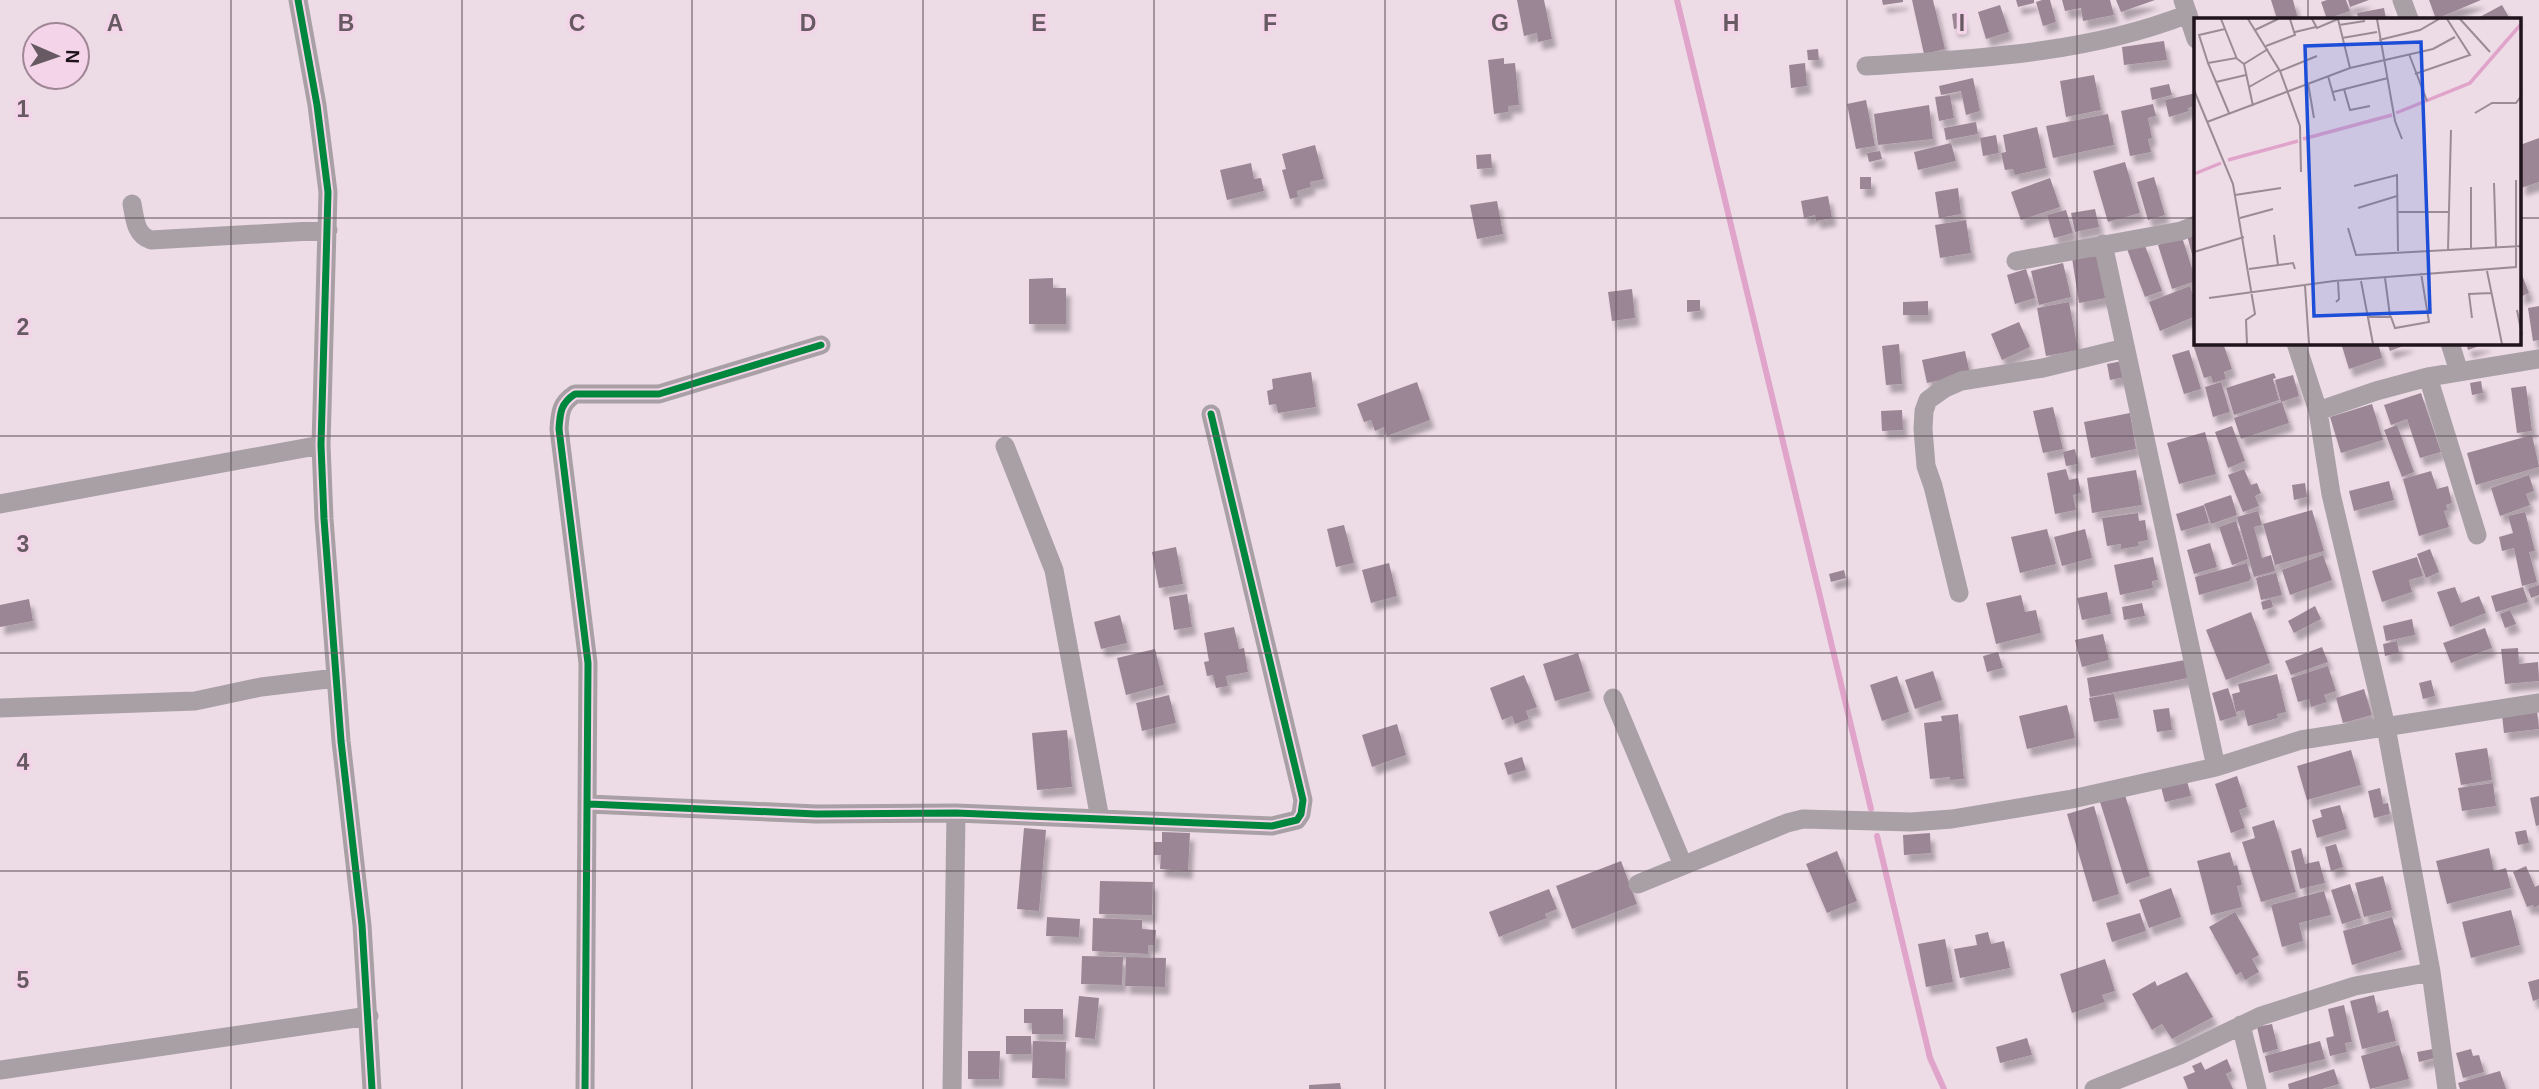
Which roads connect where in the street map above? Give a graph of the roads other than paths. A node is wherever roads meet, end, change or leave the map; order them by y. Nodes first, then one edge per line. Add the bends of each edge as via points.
1 (299, 0) edge
2 (2402, 0) edge
3 (2185, 7) edge
4 (2409, 18) edge
5 (2194, 33) edge
6 (1866, 66) dead end
7 (132, 204) dead end
8 (2194, 226) edge
9 (328, 230) junction
10 (2103, 244) junction
11 (2015, 261) dead end
12 (821, 345) dead end
13 (2297, 345) edge
14 (2451, 345) edge
15 (2125, 348) junction
16 (2539, 359) edge
17 (2459, 372) junction
18 (2428, 377) junction
19 (2318, 411) junction
20 (1210, 414) dead end
21 (321, 445) junction
22 (1005, 446) dead end
23 (0, 504) edge
24 (2477, 535) dead end
25 (1959, 593) dead end
26 (336, 678) junction
27 (1613, 698) dead end
28 (2539, 703) edge
29 (0, 708) edge
30 (2386, 727) junction
31 (2216, 767) junction
32 (589, 804) junction
33 (956, 813) junction
34 (1100, 819) junction
35 (1683, 865) junction
36 (1639, 884) dead end
37 (2431, 972) junction
38 (369, 1017) junction
39 (2241, 1025) junction
40 (0, 1070) edge
41 (372, 1089) edge
42 (585, 1089) edge
43 (952, 1089) edge
44 (2094, 1089) edge
45 (2256, 1089) edge
46 (2447, 1089) edge

1 - 9 street via 322,143
2 - 4 street
3 - 5 street
3 - 6 street via 2150,27 2088,43
7 - 9 street via 138,229 151,240
8 - 10 street
9 - 21 street
10 - 11 street
10 - 15 street
12 - 32 street via 659,394 575,394 564,401 559,429 589,663
13 - 19 street
14 - 17 street
15 - 25 street via 1961,381 1928,400 1923,429 1926,466
15 - 31 street
16 - 17 street
17 - 18 street
18 - 19 street
18 - 24 street
19 - 30 street via 2331,494
20 - 34 street via 1303,800 1301,814 1297,820 1272,826
21 - 23 street
21 - 26 street
22 - 34 street via 1054,570
26 - 29 street via 195,701
26 - 38 street
27 - 35 street
28 - 30 street
30 - 31 street via 2301,740
30 - 37 street
31 - 35 street via 2072,799 1951,819 1802,819
32 - 33 street via 816,814
32 - 42 street
33 - 34 street
33 - 43 street
35 - 36 street
37 - 39 street via 2355,986
37 - 46 street
38 - 40 street
38 - 41 street
39 - 44 street
39 - 45 street

